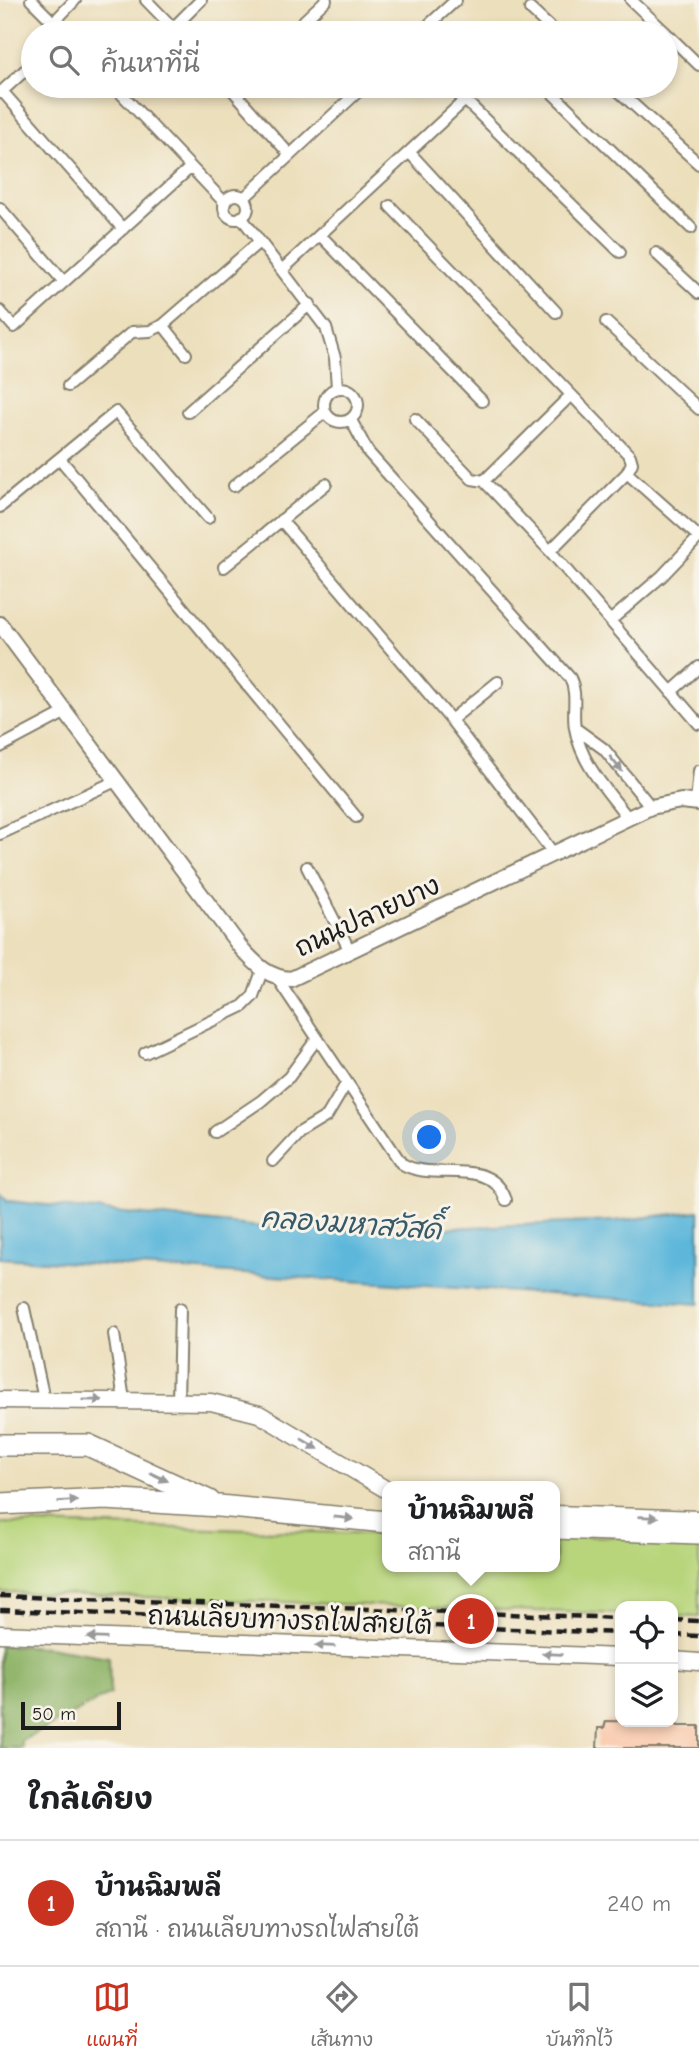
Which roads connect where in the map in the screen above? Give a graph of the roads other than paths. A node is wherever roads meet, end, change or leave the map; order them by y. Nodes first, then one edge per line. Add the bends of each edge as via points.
1 (31, 0) edge
2 (75, 0) edge
3 (146, 0) edge
4 (201, 0) edge
5 (326, 0) edge
6 (456, 0) edge
7 (631, 0) edge
8 (530, 9) dead end
9 (53, 21) edge
10 (55, 21) edge
11 (166, 21) edge
12 (183, 21) edge
13 (304, 21) edge
14 (433, 21) edge
15 (543, 21) edge
16 (653, 21) edge
17 (678, 45) edge
18 (699, 65) edge
19 (21, 74) edge
20 (1, 92) edge
21 (125, 98) edge
22 (241, 98) edge
23 (351, 98) edge
24 (469, 98) edge
25 (557, 98) edge
26 (627, 98) edge
27 (466, 101) junction
28 (410, 153) junction
29 (290, 155) junction
30 (699, 164) edge
31 (191, 167) junction
32 (244, 198) junction
33 (225, 203) junction
34 (390, 206) dead end
35 (0, 208) edge
36 (242, 217) junction
37 (691, 228) dead end
38 (123, 229) junction
39 (321, 236) junction
40 (260, 242) junction
41 (620, 252) dead end
42 (656, 253) dead end
43 (282, 271) junction
44 (64, 282) junction
45 (699, 293) edge
46 (310, 304) junction
47 (0, 311) edge
48 (556, 312) dead end
49 (606, 322) dead end
50 (163, 325) junction
51 (186, 354) dead end
52 (68, 386) dead end
53 (337, 388) junction
54 (571, 395) junction
55 (482, 401) dead end
56 (699, 409) edge
57 (188, 412) dead end
58 (325, 412) junction
59 (415, 419) dead end
60 (351, 420) junction
61 (61, 460) junction
62 (627, 473) junction
63 (484, 481) junction
64 (326, 484) dead end
65 (234, 486) dead end
66 (0, 508) edge
67 (208, 518) dead end
68 (281, 520) junction
69 (699, 537) edge
70 (550, 551) junction
71 (224, 567) dead end
72 (610, 621) junction
73 (1, 627) edge
74 (699, 667) edge
75 (498, 682) dead end
76 (671, 692) junction
77 (66, 712) junction
78 (451, 720) junction
79 (699, 724) edge
80 (575, 728) junction
81 (0, 747) edge
82 (699, 771) edge
83 (116, 781) junction
84 (697, 802) edge
85 (651, 807) junction
86 (356, 817) dead end
87 (628, 818) junction
88 (0, 834) edge
89 (554, 855) junction
90 (307, 867) dead end
91 (350, 951) junction
92 (262, 971) junction
93 (276, 978) junction
94 (316, 1040) junction
95 (145, 1054) dead end
96 (346, 1084) junction
97 (215, 1132) dead end
98 (273, 1161) dead end
99 (506, 1200) dead end
100 (24, 1308) dead end
101 (180, 1309) dead end
102 (114, 1334) dead end
103 (0, 1399) edge
104 (44, 1399) junction
105 (124, 1400) junction
106 (178, 1401) junction
107 (0, 1445) edge
108 (382, 1487) edge
109 (0, 1504) edge
110 (219, 1506) junction
111 (560, 1514) edge
112 (699, 1519) edge
113 (382, 1522) edge
114 (560, 1528) edge
115 (699, 1533) edge
116 (0, 1634) edge
117 (615, 1657) edge
118 (678, 1660) edge
119 (699, 1662) edge

1 - 9 street
2 - 10 street
3 - 11 street
4 - 12 street
5 - 13 street
6 - 14 street
7 - 16 street
8 - 15 street
17 - 18 street
19 - 20 street
20 - 38 street
21 - 31 street
22 - 29 street
23 - 29 street
24 - 27 street
25 - 37 street
26 - 30 street
27 - 28 street
27 - 41 street
28 - 39 street
28 - 48 street
29 - 32 street
31 - 33 street
31 - 38 street
32 - 33 street via 231,196
32 - 36 street via 248,206
33 - 36 street via 228,215
34 - 54 street
35 - 44 street
36 - 40 street
38 - 44 street
39 - 43 street
39 - 55 street
40 - 43 street
40 - 50 street
42 - 45 street
43 - 46 street
44 - 47 street via 14,327
46 - 53 street via 327,328
46 - 57 street
49 - 56 street
50 - 51 street
50 - 52 street via 132,332
53 - 58 street via 324,400
53 - 60 street via 349,390 358,399 358,411
54 - 62 street via 629,456 632,463
54 - 63 street
58 - 60 street via 339,423
58 - 65 street
59 - 63 street via 472,479
60 - 80 street via 368,452 570,678
61 - 66 street
61 - 67 street via 116,412
61 - 86 street
62 - 69 street
62 - 70 street
63 - 70 street
64 - 68 street
68 - 71 street
68 - 78 street
69 - 72 street via 663,576
70 - 72 street
72 - 76 street
73 - 77 street, ถนนปลายบาง
74 - 76 street
75 - 78 street
76 - 79 street
77 - 81 street
77 - 83 street, ถนนปลายบาง
78 - 89 street
80 -> 85 street via 604,749
80 - 87 street via 587,764
82 - 84 street
83 - 88 street
83 - 92 street, ถนนปลายบาง
84 - 85 street, ถนนปลายบาง
85 - 87 street, ถนนปลายบาง
87 - 89 street, ถนนปลายบาง
89 - 91 street, ถนนปลายบาง
90 - 91 street
91 - 93 street, ถนนปลายบาง via 291,979
92 - 93 street, ถนนปลายบาง
92 - 95 street via 253,996 243,1006
93 - 94 street
94 - 96 street
94 - 97 street via 289,1077
96 - 98 street via 327,1116 299,1133
96 - 99 street via 401,1163 419,1172 465,1170 502,1188
100 - 104 street
101 - 106 street
102 - 105 street
103 - 104 main road
104 -> 105 main road
105 - 106 main road
106 -> 108 main road via 211,1402 259,1414
107 -> 110 highway via 88,1445
109 -> 110 highway via 106,1499
110 -> 113 highway
111 -> 112 main road
114 - 115 highway
117 -> 116 main road, ถนนเลียบทางรถไฟสายใต้
118 - 119 main road

